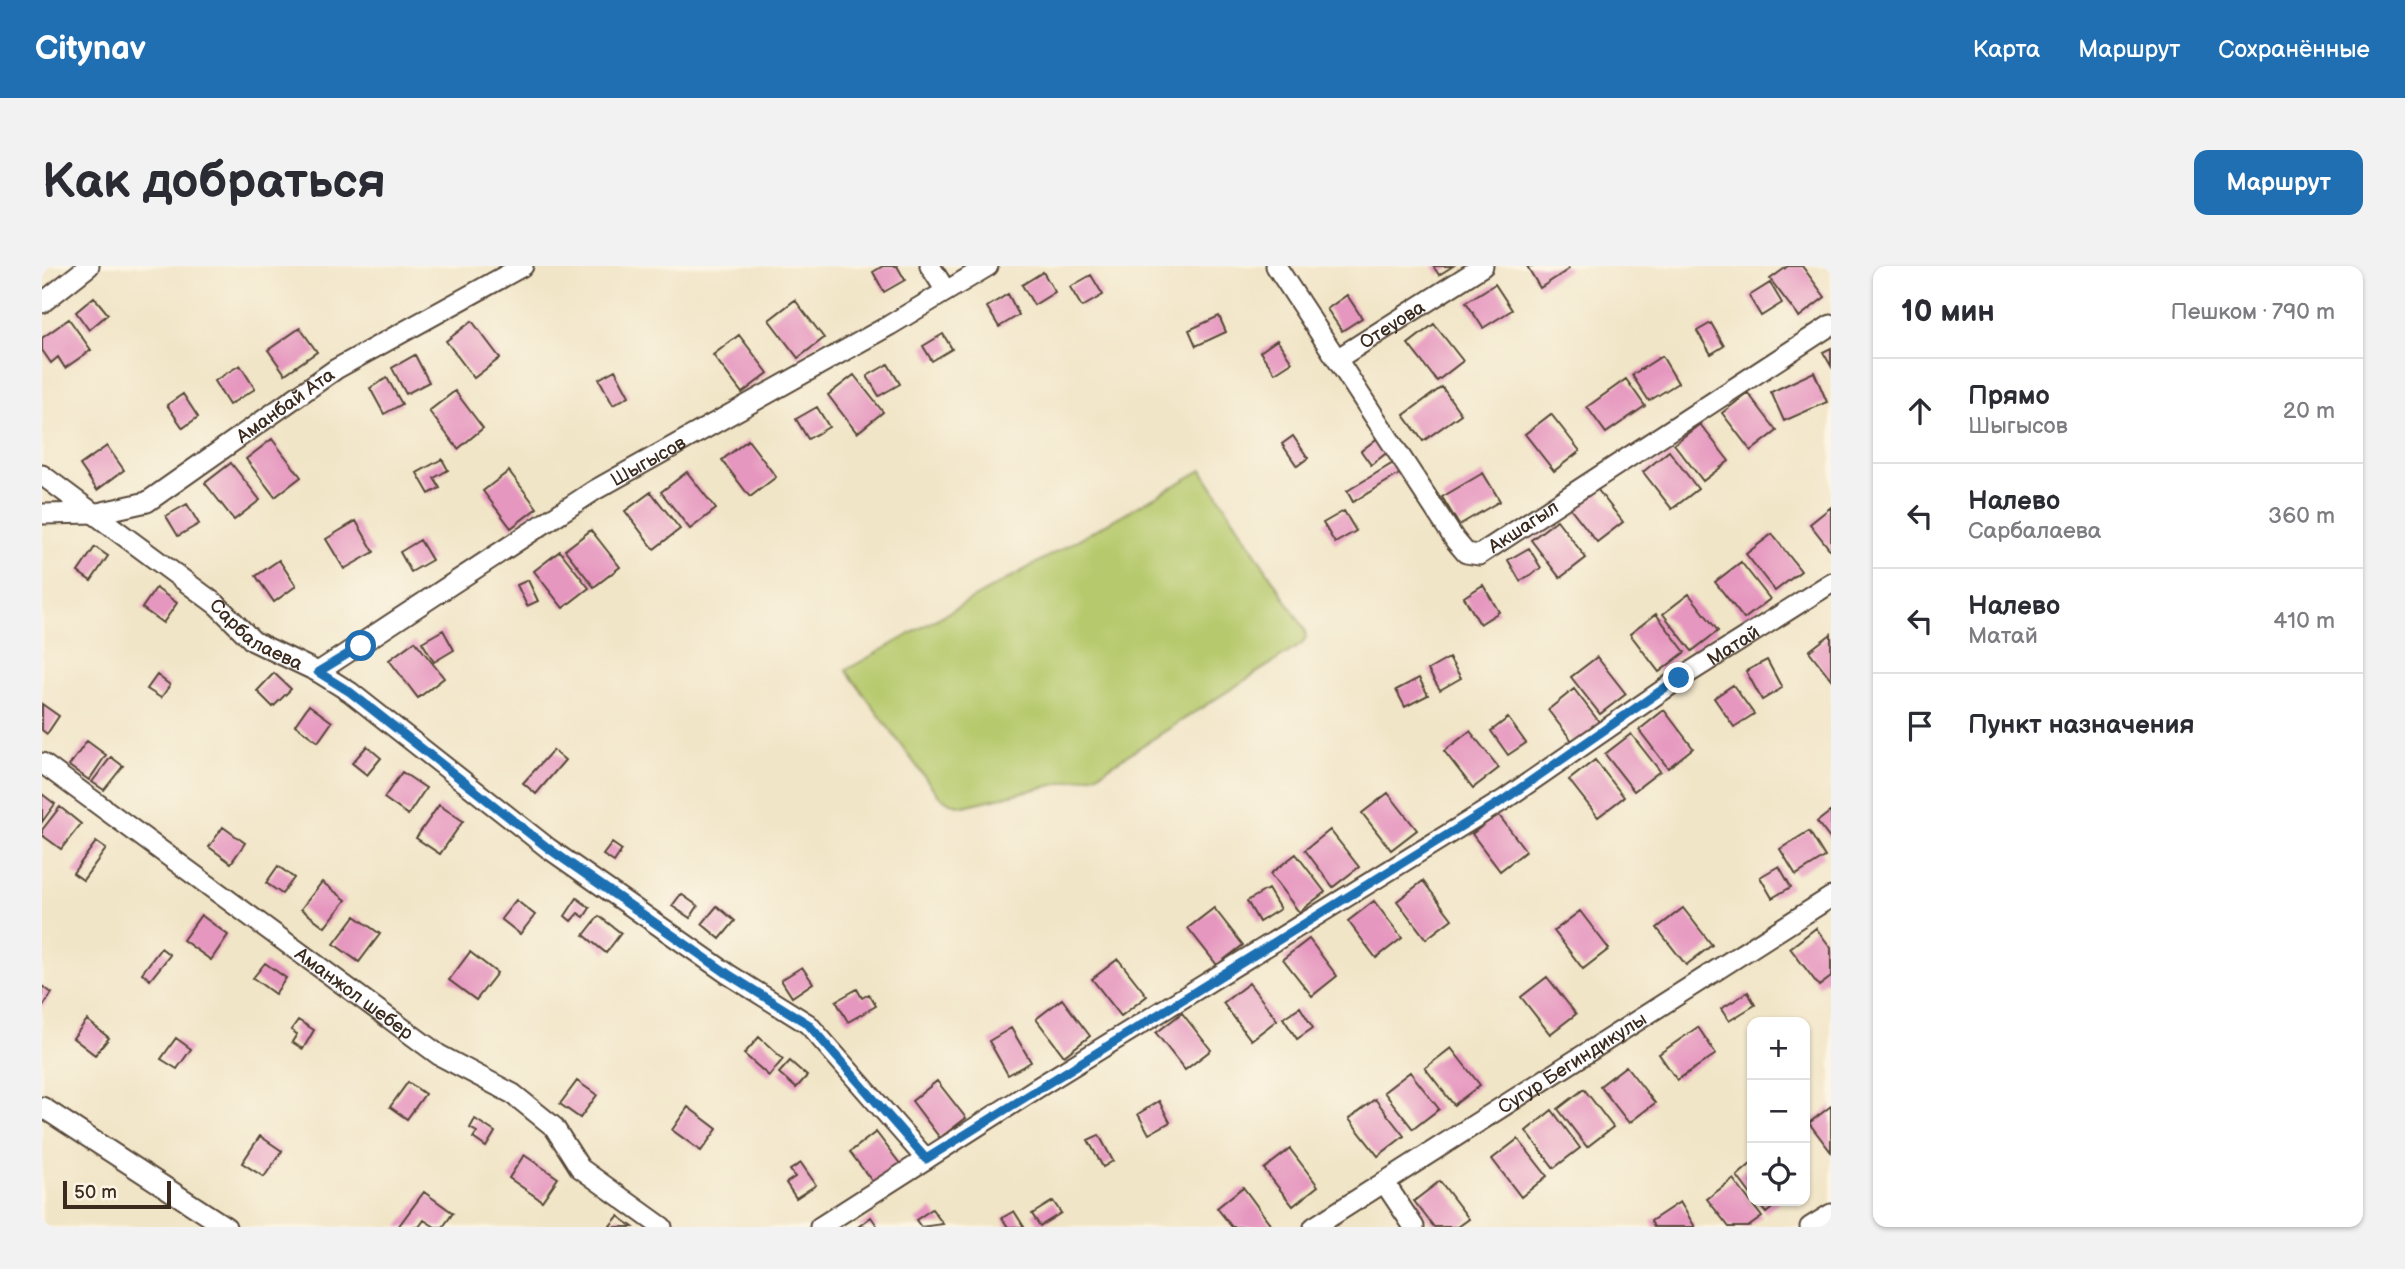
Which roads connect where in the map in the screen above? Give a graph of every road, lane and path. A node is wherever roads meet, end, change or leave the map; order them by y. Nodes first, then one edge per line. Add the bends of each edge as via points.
1 (89, 266) edge
2 (523, 266) edge
3 (930, 266) edge
4 (988, 266) edge
5 (1276, 266) edge
6 (1483, 266) edge
7 (946, 291) junction
8 (42, 303) edge
9 (1831, 325) edge
10 (1336, 359) junction
11 (42, 475) edge
12 (98, 513) junction
13 (42, 514) edge
14 (1831, 583) edge
15 (318, 672) junction
16 (42, 763) edge
17 (1831, 897) edge
18 (42, 1107) edge
19 (926, 1159) junction
20 (1384, 1182) junction
21 (1831, 1214) edge
22 (226, 1227) edge
23 (662, 1227) edge
24 (820, 1227) edge
25 (1314, 1227) edge
26 (1414, 1227) edge
27 (1810, 1227) edge

1 - 8 street
2 - 12 street, Аманбай Ата via 336,369 147,502
3 - 7 street
4 - 7 street, Шыгысов
5 - 10 street, Акшагыл
6 - 10 street, Отеуова
7 - 15 street, Шыгысов via 595,489
9 - 10 street, Акшагыл via 1479,555 1466,553 1455,540
11 - 12 street, Сарбалаева
12 - 13 street, Аманбай Ата
12 - 15 street, Сарбалаева via 217,605 253,641
14 - 19 street, Матай via 1679,678 1505,799
15 - 19 street, Сарбалаева via 350,692 548,848 808,1024
16 - 23 street, Аманжол шебер via 439,1055 513,1094 554,1127 580,1168
17 - 20 street, Сугур Бегиндикулы
18 - 22 street
19 - 24 street, Матай
20 - 25 street, Сугур Бегиндикулы
20 - 26 street
21 - 27 street

